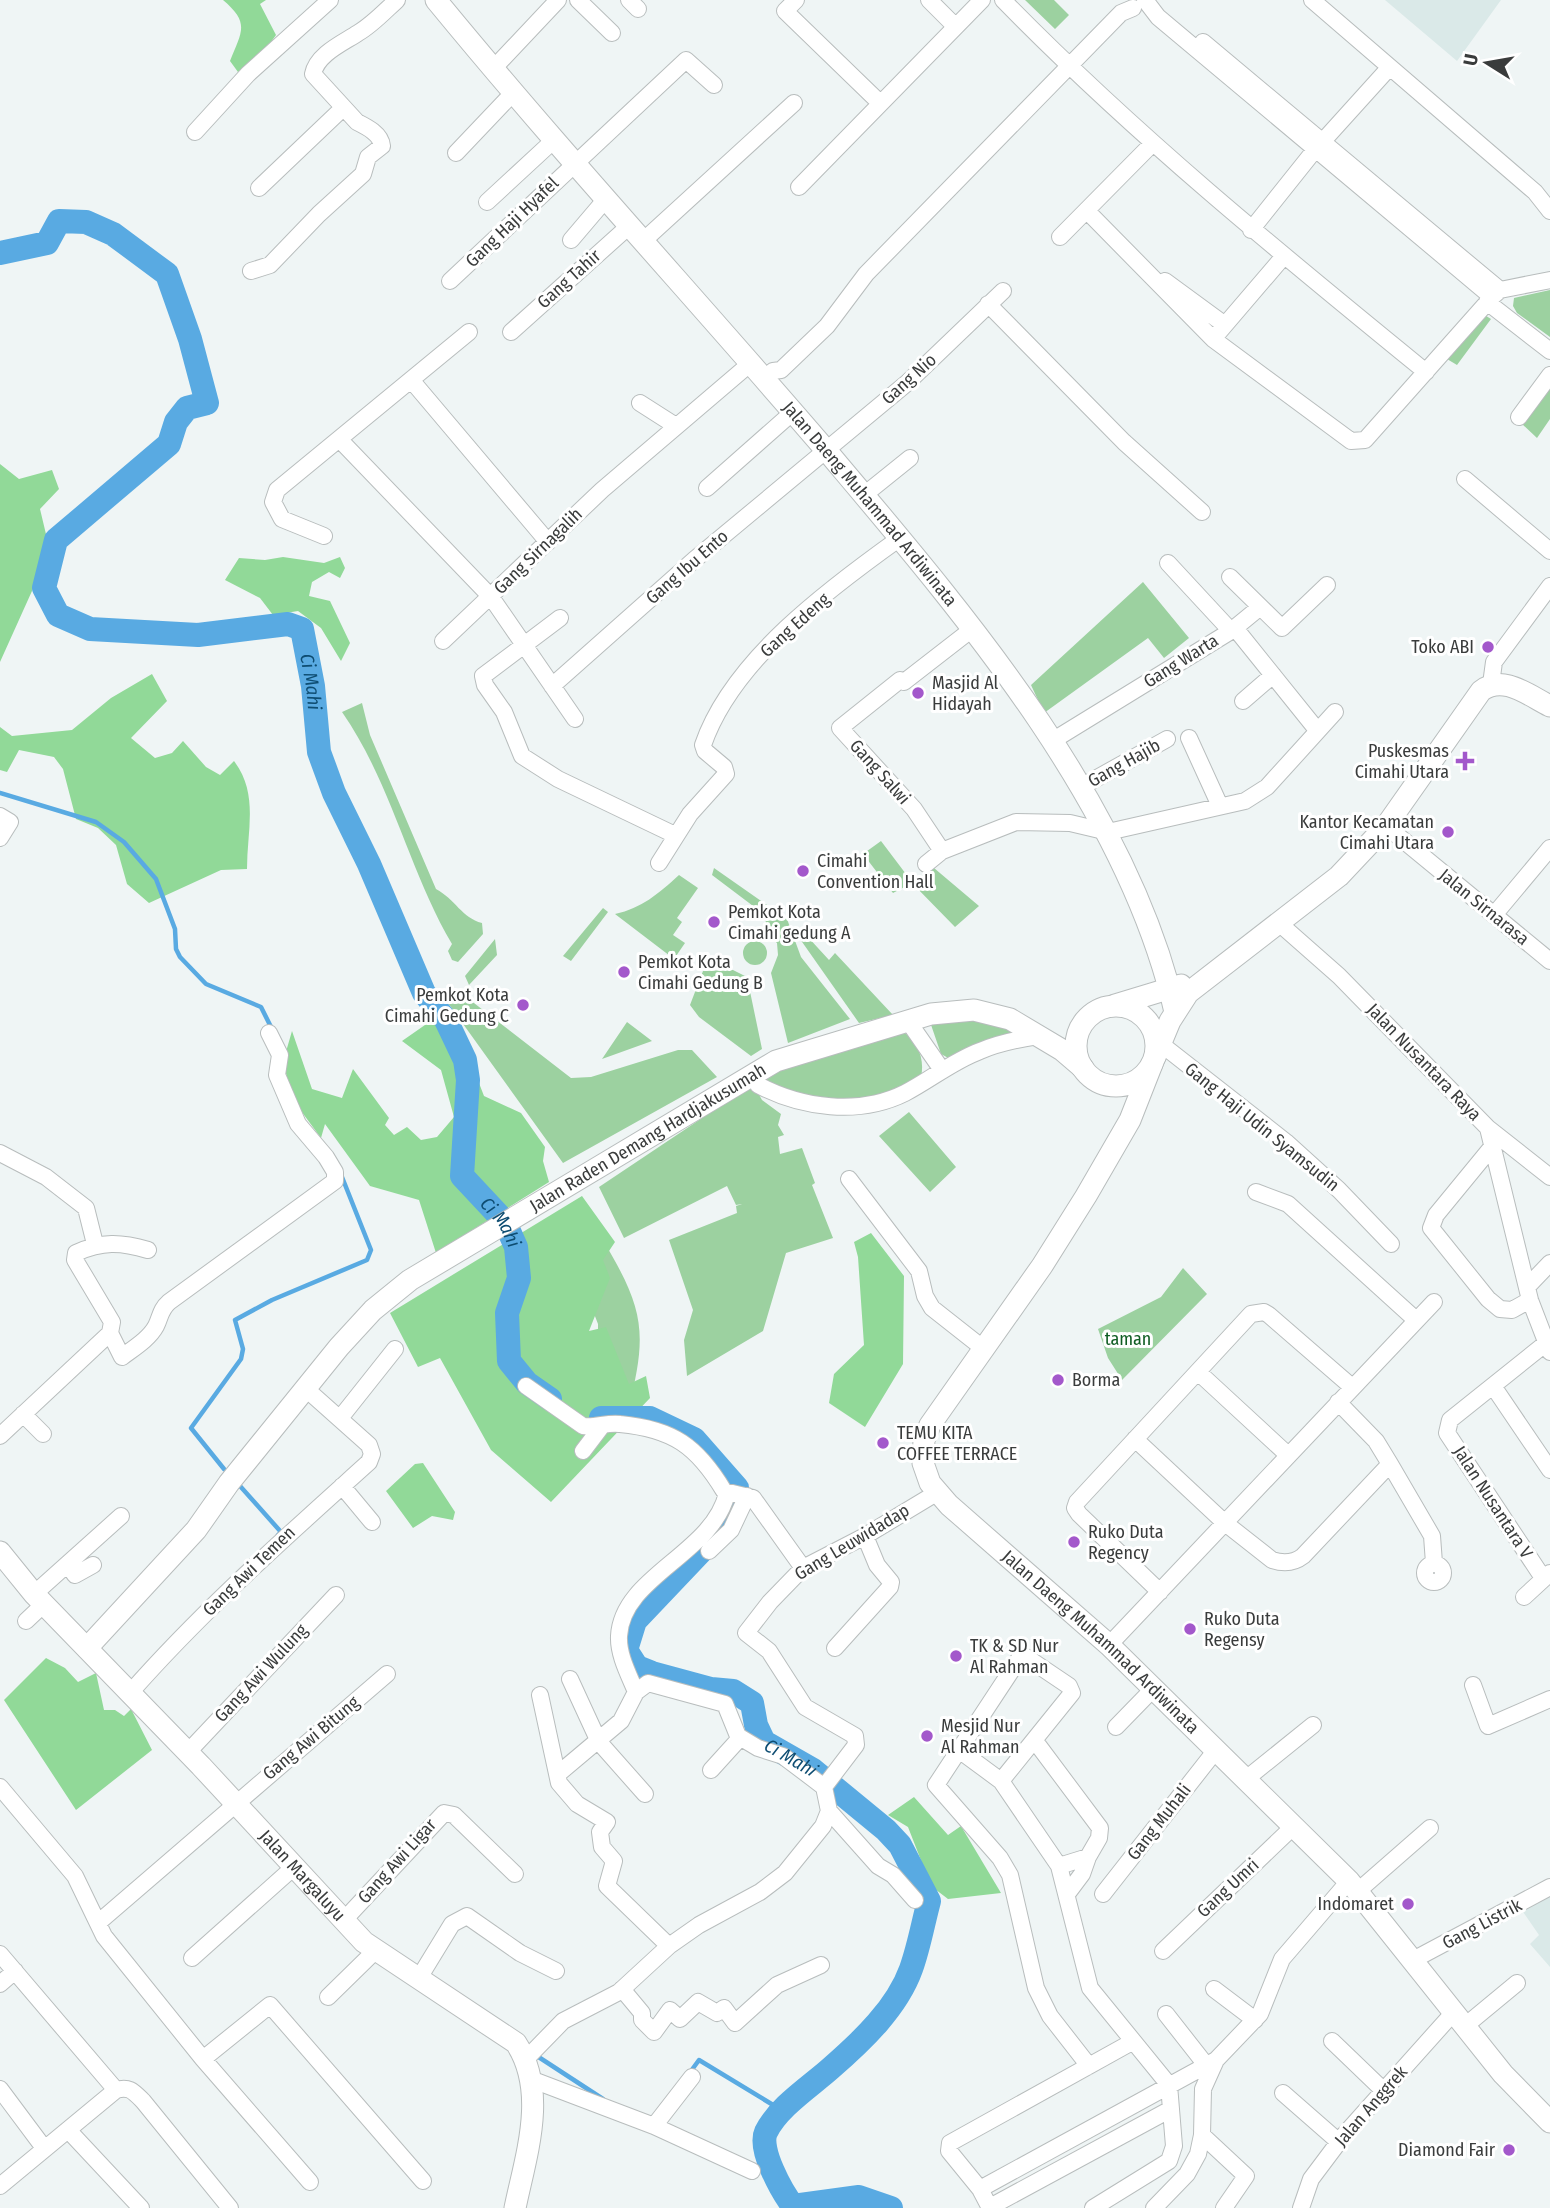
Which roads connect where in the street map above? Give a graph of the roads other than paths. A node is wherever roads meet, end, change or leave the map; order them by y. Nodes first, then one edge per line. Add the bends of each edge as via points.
1 (330, 0) edge
2 (397, 0) edge
3 (436, 0) edge
4 (558, 0) edge
5 (578, 0) edge
6 (796, 0) edge
7 (929, 0) edge
8 (982, 0) edge
9 (1003, 0) edge
10 (1312, 0) edge
11 (1143, 4) edge
12 (955, 26) junction
13 (612, 33) dead end
14 (1389, 68) junction
15 (493, 69) junction
16 (1073, 71) junction
17 (713, 85) dead end
18 (513, 93) junction
19 (794, 103) dead end
20 (880, 103) junction
21 (343, 108) junction
22 (195, 132) dead end
23 (553, 141) junction
24 (1152, 144) junction
25 (1318, 147) junction
26 (456, 153) dead end
27 (573, 164) junction
28 (799, 187) dead end
29 (259, 188) dead end
30 (487, 202) dead end
31 (602, 205) junction
32 (1550, 211) edge
33 (1088, 212) junction
34 (1251, 230) junction
35 (635, 234) junction
36 (1060, 237) dead end
37 (571, 240) dead end
38 (1284, 256) junction
39 (1145, 270) junction
40 (251, 271) dead end
41 (1550, 280) edge
42 (450, 281) dead end
43 (1003, 290) dead end
44 (1493, 296) junction
45 (988, 304) junction
46 (1225, 326) junction
47 (469, 332) dead end
48 (511, 332) dead end
49 (1213, 340) junction
50 (1550, 351) edge
51 (763, 371) junction
52 (1426, 372) junction
53 (1550, 375) edge
54 (412, 381) junction
55 (640, 403) dead end
56 (793, 412) junction
57 (1519, 417) dead end
58 (676, 426) junction
59 (339, 439) junction
60 (825, 450) junction
61 (910, 458) dead end
62 (1465, 479) dead end
63 (707, 488) dead end
64 (864, 495) junction
65 (1202, 512) dead end
66 (324, 536) dead end
67 (900, 538) junction
68 (548, 542) junction
69 (1550, 551) edge
70 (1168, 563) dead end
71 (1230, 577) dead end
72 (1327, 585) dead end
73 (1550, 586) edge
74 (491, 597) junction
75 (1259, 608) junction
76 (560, 618) dead end
77 (971, 630) junction
78 (1233, 630) junction
79 (443, 641) dead end
80 (524, 644) junction
81 (1273, 675) junction
82 (1491, 684) junction
83 (552, 686) junction
84 (1243, 701) dead end
85 (1550, 706) edge
86 (1335, 712) dead end
87 (575, 719) dead end
88 (1317, 730) junction
89 (1189, 737) dead end
90 (1167, 739) dead end
91 (1052, 741) junction
92 (1081, 787) junction
93 (1220, 806) junction
94 (5, 819) edge
95 (1386, 827) junction
96 (1108, 832) junction
97 (675, 835) junction
98 (0, 838) edge
99 (1550, 848) edge
100 (942, 851) junction
101 (659, 863) dead end
102 (926, 864) dead end
103 (1494, 915) junction
104 (1280, 924) junction
105 (1550, 961) edge
106 (1198, 984) junction
107 (1170, 988) junction
108 (1113, 1006) junction
109 (1175, 1012) junction
110 (1091, 1016) junction
111 (908, 1021) junction
112 (270, 1033) dead end
113 (1038, 1036) junction
114 (1156, 1055) junction
115 (942, 1070) junction
116 (1087, 1073) junction
117 (758, 1085) dead end
118 (1130, 1120) junction
119 (1488, 1128) junction
120 (1491, 1148) junction
121 (0, 1153) edge
122 (1550, 1177) edge
123 (849, 1179) dead end
124 (1256, 1192) dead end
125 (95, 1244) junction
126 (1391, 1244) dead end
127 (148, 1250) dead end
128 (1550, 1264) edge
129 (1529, 1294) junction
130 (1434, 1302) dead end
131 (1416, 1320) junction
132 (110, 1333) junction
133 (1547, 1348) edge
134 (395, 1349) dead end
135 (984, 1349) junction
136 (1198, 1372) junction
137 (526, 1385) dead end
138 (1493, 1386) junction
139 (1352, 1387) junction
140 (306, 1388) junction
141 (1338, 1402) junction
142 (23, 1414) junction
143 (341, 1416) junction
144 (602, 1426) junction
145 (43, 1434) dead end
146 (0, 1436) edge
147 (1135, 1438) junction
148 (583, 1451) dead end
149 (1288, 1455) junction
150 (1390, 1464) junction
151 (1550, 1470) edge
152 (342, 1486) junction
153 (938, 1492) junction
154 (737, 1494) junction
155 (121, 1516) dead end
156 (372, 1522) dead end
157 (1225, 1523) junction
158 (865, 1536) junction
159 (709, 1551) dead end
160 (0, 1552) edge
161 (1434, 1563) dead end
162 (68, 1565) junction
163 (93, 1565) dead end
164 (803, 1569) junction
165 (1547, 1576) edge
166 (1160, 1592) junction
167 (336, 1595) dead end
168 (1524, 1597) dead end
169 (39, 1599) junction
170 (26, 1622) dead end
171 (83, 1644) junction
172 (1109, 1645) junction
173 (835, 1648) dead end
174 (387, 1674) dead end
175 (570, 1679) dead end
176 (1474, 1685) dead end
177 (1153, 1689) junction
178 (636, 1692) junction
179 (131, 1693) junction
180 (541, 1695) dead end
181 (1550, 1699) edge
182 (1313, 1725) dead end
183 (1116, 1727) dead end
184 (740, 1738) junction
185 (1035, 1741) junction
186 (600, 1742) junction
187 (959, 1750) junction
188 (1216, 1750) junction
189 (188, 1752) junction
190 (711, 1770) dead end
191 (558, 1774) junction
192 (1246, 1779) junction
193 (1001, 1781) junction
194 (0, 1787) edge
195 (824, 1787) junction
196 (645, 1794) dead end
197 (235, 1803) junction
198 (829, 1811) junction
199 (1294, 1826) junction
200 (1430, 1828) dead end
201 (1087, 1857) junction
202 (1059, 1866) junction
203 (294, 1867) junction
204 (515, 1874) dead end
205 (1353, 1886) junction
206 (1550, 1887) edge
207 (1067, 1894) junction
208 (1102, 1894) dead end
209 (915, 1900) dead end
210 (344, 1920) junction
211 (99, 1922) junction
212 (669, 1946) junction
213 (375, 1951) junction
214 (1163, 1951) dead end
215 (0, 1954) edge
216 (192, 1958) dead end
217 (1413, 1960) junction
218 (821, 1965) dead end
219 (15, 1971) junction
220 (556, 1971) dead end
221 (419, 1978) junction
222 (1517, 1983) dead end
223 (0, 1984) edge
224 (622, 1989) junction
225 (1214, 1989) dead end
226 (328, 1997) dead end
227 (1166, 2014) dead end
228 (1460, 2019) junction
229 (1255, 2020) junction
230 (1332, 2041) dead end
231 (1132, 2042) junction
232 (203, 2059) junction
233 (526, 2059) junction
234 (1211, 2062) junction
235 (1088, 2066) junction
236 (692, 2077) dead end
237 (533, 2080) junction
238 (1169, 2085) junction
239 (0, 2089) edge
240 (116, 2090) junction
241 (1384, 2091) junction
242 (1283, 2093) dead end
243 (1171, 2109) junction
244 (1550, 2122) edge
245 (654, 2126) junction
246 (69, 2131) junction
247 (1202, 2135) junction
248 (1339, 2142) junction
249 (44, 2148) junction
250 (752, 2171) dead end
251 (423, 2180) dead end
252 (310, 2182) dead end
253 (0, 2186) edge
254 (980, 2189) junction
255 (141, 2208) edge
256 (230, 2208) edge
257 (515, 2208) edge
258 (990, 2208) edge
259 (1093, 2208) edge
260 (1154, 2208) edge
261 (1224, 2208) edge
262 (1301, 2208) edge

1 - 22 street via 248,74
2 - 21 street via 315,67 314,76
3 - 15 main road, Jalan Daeng Muhammad Ardiwinata
4 - 15 street
5 - 13 street
6 - 20 street via 785,11
7 - 12 street
8 - 12 street
9 - 16 street
10 - 14 street
11 - 16 street, Gang Sirnagalih
11 - 25 street
12 - 20 street
14 - 25 street
14 - 32 street via 1535,192
15 - 18 main road, Jalan Daeng Muhammad Ardiwinata
16 - 24 street
16 - 51 street, Gang Sirnagalih via 827,326 781,370
17 - 27 street, Gang Haji Hyafel via 686,60
18 - 23 main road, Jalan Daeng Muhammad Ardiwinata
18 - 26 street
19 - 35 street, Gang Tahir
20 - 28 street
21 - 29 street
21 - 40 street via 369,128 382,146 368,157 363,174 270,265
23 - 27 main road, Jalan Daeng Muhammad Ardiwinata
23 - 30 street
24 - 33 street
24 - 34 street
25 - 34 street
25 - 44 street
27 - 31 main road, Jalan Daeng Muhammad Ardiwinata
27 - 42 street, Gang Haji Hyafel
31 - 35 main road, Jalan Daeng Muhammad Ardiwinata
31 - 37 street
33 - 36 street
33 - 39 street
34 - 38 street
35 - 48 street, Gang Tahir
35 - 51 main road, Jalan Daeng Muhammad Ardiwinata
38 - 46 street
38 - 52 street
39 - 46 street
39 - 49 street
41 - 44 street
43 - 45 street, Gang Nio
44 - 50 street
44 - 52 street
45 - 60 street, Gang Nio via 907,383
45 - 65 street via 1124,442
46 - 49 street
47 - 54 street
49 - 52 street via 1359,443
51 - 56 main road, Jalan Daeng Muhammad Ardiwinata
51 - 58 street, Gang Sirnagalih
53 - 57 street
54 - 59 street
54 - 68 street
55 - 58 street
56 - 60 main road, Jalan Daeng Muhammad Ardiwinata
56 - 63 street
58 - 68 street, Gang Sirnagalih
59 - 66 street via 277,491 273,502 282,519
59 - 74 street, Gang Sirnagalih
60 - 64 main road, Jalan Daeng Muhammad Ardiwinata
60 - 83 street, Gang Ibu Ento
61 - 64 street
62 - 69 street
64 - 67 main road, Jalan Daeng Muhammad Ardiwinata
67 - 77 main road, Jalan Daeng Muhammad Ardiwinata
67 - 97 street, Gang Edeng via 765,649 732,691 703,745 726,774
68 - 74 street, Gang Sirnagalih
70 - 78 street
71 - 75 street
72 - 75 street via 1282,628
73 - 82 street via 1494,662
74 - 79 street
74 - 80 street
75 - 78 street
76 - 80 street
77 - 91 main road, Jalan Daeng Muhammad Ardiwinata
77 - 100 street, Gang Salwi via 840,727 914,809
78 - 81 street, Gang Warta
78 - 91 street, Gang Warta
80 - 83 street
80 - 97 street via 483,676 523,756 558,779
81 - 84 street
81 - 88 street, Gang Warta
82 - 85 main road via 1506,684
82 - 95 main road via 1481,691
83 - 87 street
86 - 88 street
88 - 93 street via 1267,787 1245,801
89 - 93 street
90 - 92 street, Gang Hajib
91 - 92 main road, Jalan Daeng Muhammad Ardiwinata
92 - 96 main road, Jalan Daeng Muhammad Ardiwinata
93 - 96 street
94 - 98 street
95 - 103 street, Jalan Sirnarasa
95 - 104 main road via 1339,876
96 - 100 street via 1027,820
96 - 107 main road, Jalan Daeng Muhammad Ardiwinata via 1148,920
97 - 101 street, Gang Edeng
99 - 103 street
100 - 102 street
103 - 105 street, Jalan Sirnarasa
104 - 106 main road
104 - 119 street, Jalan Nusantara Raya via 1339,976
106 - 107 main road
106 - 109 main road
107 - 108 main road
107 - 109 main road, Jalan Daeng Muhammad Ardiwinata
108 - 110 main road
108 - 114 main road via 1125,1007 1147,1020 1154,1032
109 - 114 main road, Jalan Daeng Muhammad Ardiwinata
110 - 113 main road
110 - 116 main road via 1078,1035 1079,1058
111 - 113 main road, Jalan Raden Demang Hardjakusumah via 952,1010 974,1010 1010,1019
111 - 115 street
111 - 140 main road, Jalan Raden Demang Hardjakusumah via 768,1065 410,1280 373,1310
112 - 132 street via 280,1055 276,1072 285,1095 298,1124 335,1172 335,1181 169,1302 160,1310 150,1335 122,1357
113 - 115 street via 982,1050
113 - 116 main road, Jalan Raden Demang Hardjakusumah
114 - 116 main road via 1136,1081 1125,1085 1102,1083
114 - 118 main road, Jalan Daeng Muhammad Ardiwinata
114 - 126 street, Gang Haji Udin Syamsudin via 1294,1150
115 - 117 street via 903,1094 843,1107 800,1101
116 - 118 main road
118 - 135 main road, Jalan Daeng Muhammad Ardiwinata via 1042,1266
119 - 120 street, Jalan Nusantara Raya
119 - 122 street
120 - 129 street, Jalan Nusantara Raya
120 - 129 street via 1436,1215 1431,1228 1493,1305 1512,1310
121 - 125 street via 46,1177 86,1208
123 - 135 street via 919,1271 932,1308
124 - 131 street via 1288,1204
125 - 127 street via 117,1242
125 - 132 street via 74,1256 112,1322
128 - 129 street
129 - 133 street, Jalan Nusantara Raya
130 - 131 street
131 - 139 street
132 - 142 street
133 - 138 street, Jalan Nusantara V
134 - 143 street
135 - 153 main road, Jalan Daeng Muhammad Ardiwinata via 924,1440 923,1463
136 - 139 street via 1251,1314 1264,1312
136 - 147 street
136 - 149 street
137 - 144 street via 583,1426
138 - 151 street
138 - 165 street, Jalan Nusantara V via 1450,1420 1447,1433
139 - 141 street
140 - 143 street
140 - 171 main road, Jalan Raden Demang Hardjakusumah via 229,1483 187,1522
141 - 149 street
141 - 150 street via 1376,1441
142 - 145 street
142 - 146 street
143 - 152 street, Gang Awi Temen via 372,1454
144 - 148 street
144 - 154 street via 619,1423 666,1433 698,1452
147 - 157 street
147 - 166 street via 1075,1508
149 - 157 street
150 - 157 street via 1296,1561 1272,1560
150 - 161 street via 1432,1536
152 - 156 street
152 - 179 street, Gang Awi Temen via 177,1639
153 - 158 street, Gang Leuwidadap
153 - 172 main road, Jalan Daeng Muhammad Ardiwinata
154 - 159 street via 732,1530
154 - 164 street via 753,1499
154 - 178 street via 710,1528 645,1587 622,1624 620,1652
155 - 162 street
157 - 166 street
158 - 164 street, Gang Leuwidadap
158 - 173 street via 890,1587
160 - 169 main road, Jalan Margaluyu
162 - 163 street via 75,1575
162 - 169 street
164 - 195 street, Gang Leuwidadap via 746,1633 769,1651 805,1707 855,1736 856,1745
165 - 168 street
166 - 172 street
167 - 189 street, Gang Awi Wulung
169 - 170 street
169 - 171 main road, Jalan Margaluyu
171 - 179 main road, Jalan Margaluyu
172 - 177 main road, Jalan Daeng Muhammad Ardiwinata
174 - 197 street, Gang Awi Bitung
175 - 186 street
176 - 181 street via 1488,1727
177 - 183 street
177 - 188 main road, Jalan Daeng Muhammad Ardiwinata
178 - 184 street via 648,1683 725,1704
178 - 186 street via 621,1721
179 - 189 main road, Jalan Margaluyu
180 - 191 street
182 - 192 street
184 - 190 street
184 - 195 street via 783,1756
185 - 187 street via 1072,1689 1022,1657
185 - 193 street
185 - 201 street via 1097,1820 1101,1833
186 - 191 street
186 - 196 street
187 - 193 street
187 - 235 street via 936,1787 965,1816 1010,1875 1036,1988 1050,2016
188 - 192 main road, Jalan Daeng Muhammad Ardiwinata
188 - 208 street, Gang Muhali
189 - 197 main road, Jalan Margaluyu
191 - 212 street via 569,1797 607,1822 600,1832 602,1847 614,1861 607,1886
192 - 199 main road, Jalan Daeng Muhammad Ardiwinata
193 - 202 street
194 - 211 street via 61,1856
195 - 198 street
197 - 203 main road, Jalan Margaluyu
197 - 211 street, Gang Awi Bitung
198 - 209 street
198 - 212 street via 819,1834 785,1873
199 - 205 main road, Jalan Daeng Muhammad Ardiwinata
199 - 214 street, Gang Umri
200 - 205 street
201 - 202 street
201 - 207 street via 1082,1874
202 - 207 street
203 - 210 main road, Jalan Margaluyu
203 - 216 street
204 - 210 street, Gang Awi Ligar via 454,1815 444,1813
205 - 217 main road, Jalan Daeng Muhammad Ardiwinata
205 - 229 street via 1282,1959 1266,2004
206 - 217 street, Gang Listrik
207 - 231 street via 1090,1989
210 - 213 main road, Jalan Margaluyu
211 - 232 street via 104,1936
212 - 224 street
213 - 221 main road, Jalan Margaluyu
213 - 226 street
215 - 219 street
217 - 228 main road, Jalan Daeng Muhammad Ardiwinata
218 - 224 street via 777,1984 735,2023 724,2008 717,2013 698,2002 680,2019 670,2010 654,2032
219 - 223 street
219 - 240 street
220 - 221 street via 520,1953 467,1916 452,1924
221 - 233 main road, Jalan Margaluyu via 516,2043
222 - 228 street, Jalan Anggrek
224 - 233 street via 563,2021
225 - 229 street
227 - 234 street
228 - 241 street, Jalan Anggrek
228 - 244 main road, Jalan Daeng Muhammad Ardiwinata via 1503,2074
229 - 234 street
230 - 241 street
231 - 235 street
231 - 238 street
232 - 251 street via 270,2005
232 - 252 street
233 - 237 main road, Jalan Margaluyu
234 - 238 street
234 - 247 street via 1203,2089
235 - 254 street via 950,2143 949,2151
236 - 245 street
237 - 245 street
237 - 257 main road, Jalan Margaluyu via 531,2121
238 - 243 street
238 - 254 street
239 - 249 street
240 - 246 street
240 - 256 street via 132,2090
241 - 248 street, Jalan Anggrek
242 - 248 street
243 - 258 street
243 - 259 street via 1174,2146 1170,2161
245 - 250 street
246 - 249 street
246 - 255 street
247 - 260 street via 1187,2174
247 - 261 street via 1246,2176
248 - 262 street, Jalan Anggrek via 1311,2179
249 - 253 street
254 - 258 street

